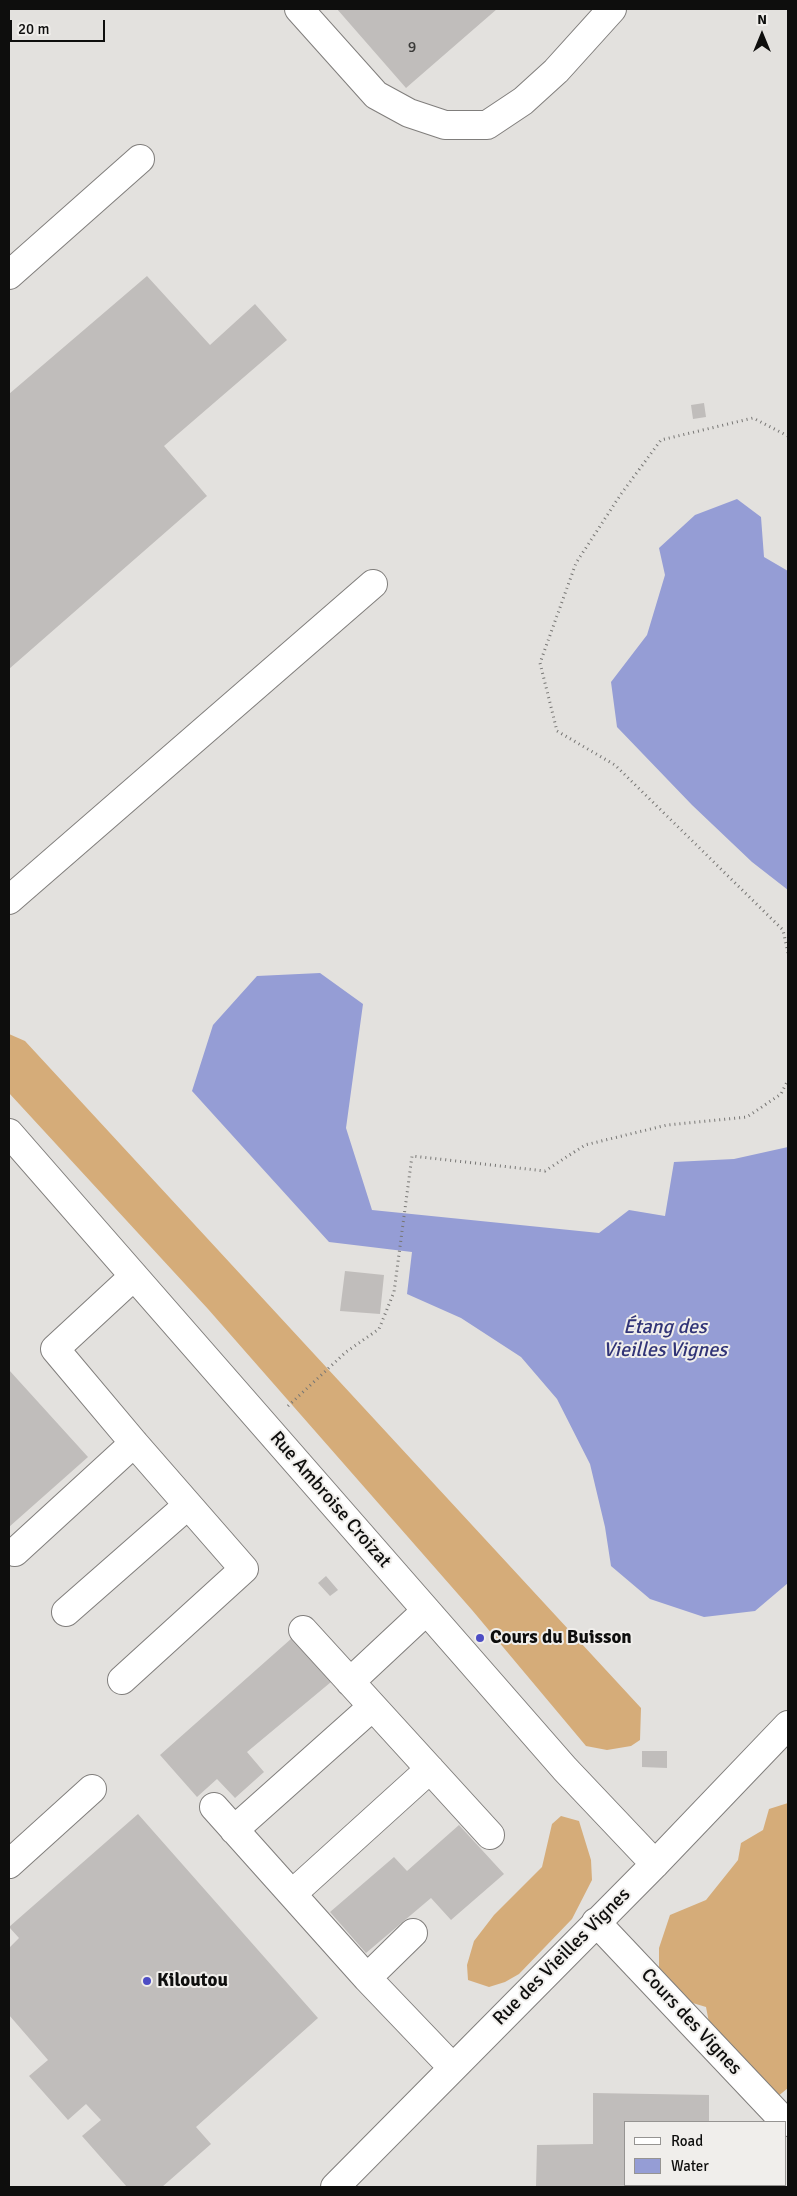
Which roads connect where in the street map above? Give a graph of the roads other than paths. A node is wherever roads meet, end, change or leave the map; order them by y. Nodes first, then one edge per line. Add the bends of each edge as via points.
1 (299, 9) edge
2 (612, 9) edge
3 (140, 159) dead end
4 (9, 276) edge
5 (373, 584) dead end
6 (9, 900) edge
7 (9, 1133) edge
8 (134, 1276) junction
9 (134, 1443) junction
10 (188, 1505) junction
11 (15, 1552) dead end
12 (426, 1611) junction
13 (66, 1612) dead end
14 (303, 1630) dead end
15 (122, 1680) dead end
16 (350, 1682) junction
17 (372, 1707) junction
18 (788, 1726) edge
19 (430, 1769) junction
20 (92, 1789) dead end
21 (214, 1807) dead end
22 (234, 1830) junction
23 (490, 1835) dead end
24 (9, 1864) edge
25 (654, 1864) junction
26 (292, 1894) junction
27 (596, 1922) junction
28 (413, 1932) dead end
29 (367, 1978) junction
30 (453, 2068) junction
31 (784, 2121) edge
32 (350, 2182) edge

1 - 2 street via 376,95 409,113 445,125 487,125 523,101 556,71
3 - 4 street
5 - 6 street
7 - 8 street, Rue Ambroise Croizat
8 - 9 street via 56,1349
8 - 12 street, Rue Ambroise Croizat
9 - 10 street
9 - 11 street
10 - 13 street
10 - 15 street via 244,1569
12 - 16 street
12 - 25 street, Rue Ambroise Croizat via 578,1784
14 - 16 street
16 - 17 street
17 - 19 street
17 - 22 street
18 - 25 street, Rue des Vieilles Vignes
19 - 23 street
19 - 26 street
20 - 24 street
21 - 22 street
22 - 26 street
25 - 27 street, Rue des Vieilles Vignes
26 - 29 street
27 - 30 street, Rue des Vieilles Vignes
27 - 31 street, Cours des Vignes
28 - 29 street
29 - 30 street
30 - 32 street, Rue des Vieilles Vignes

